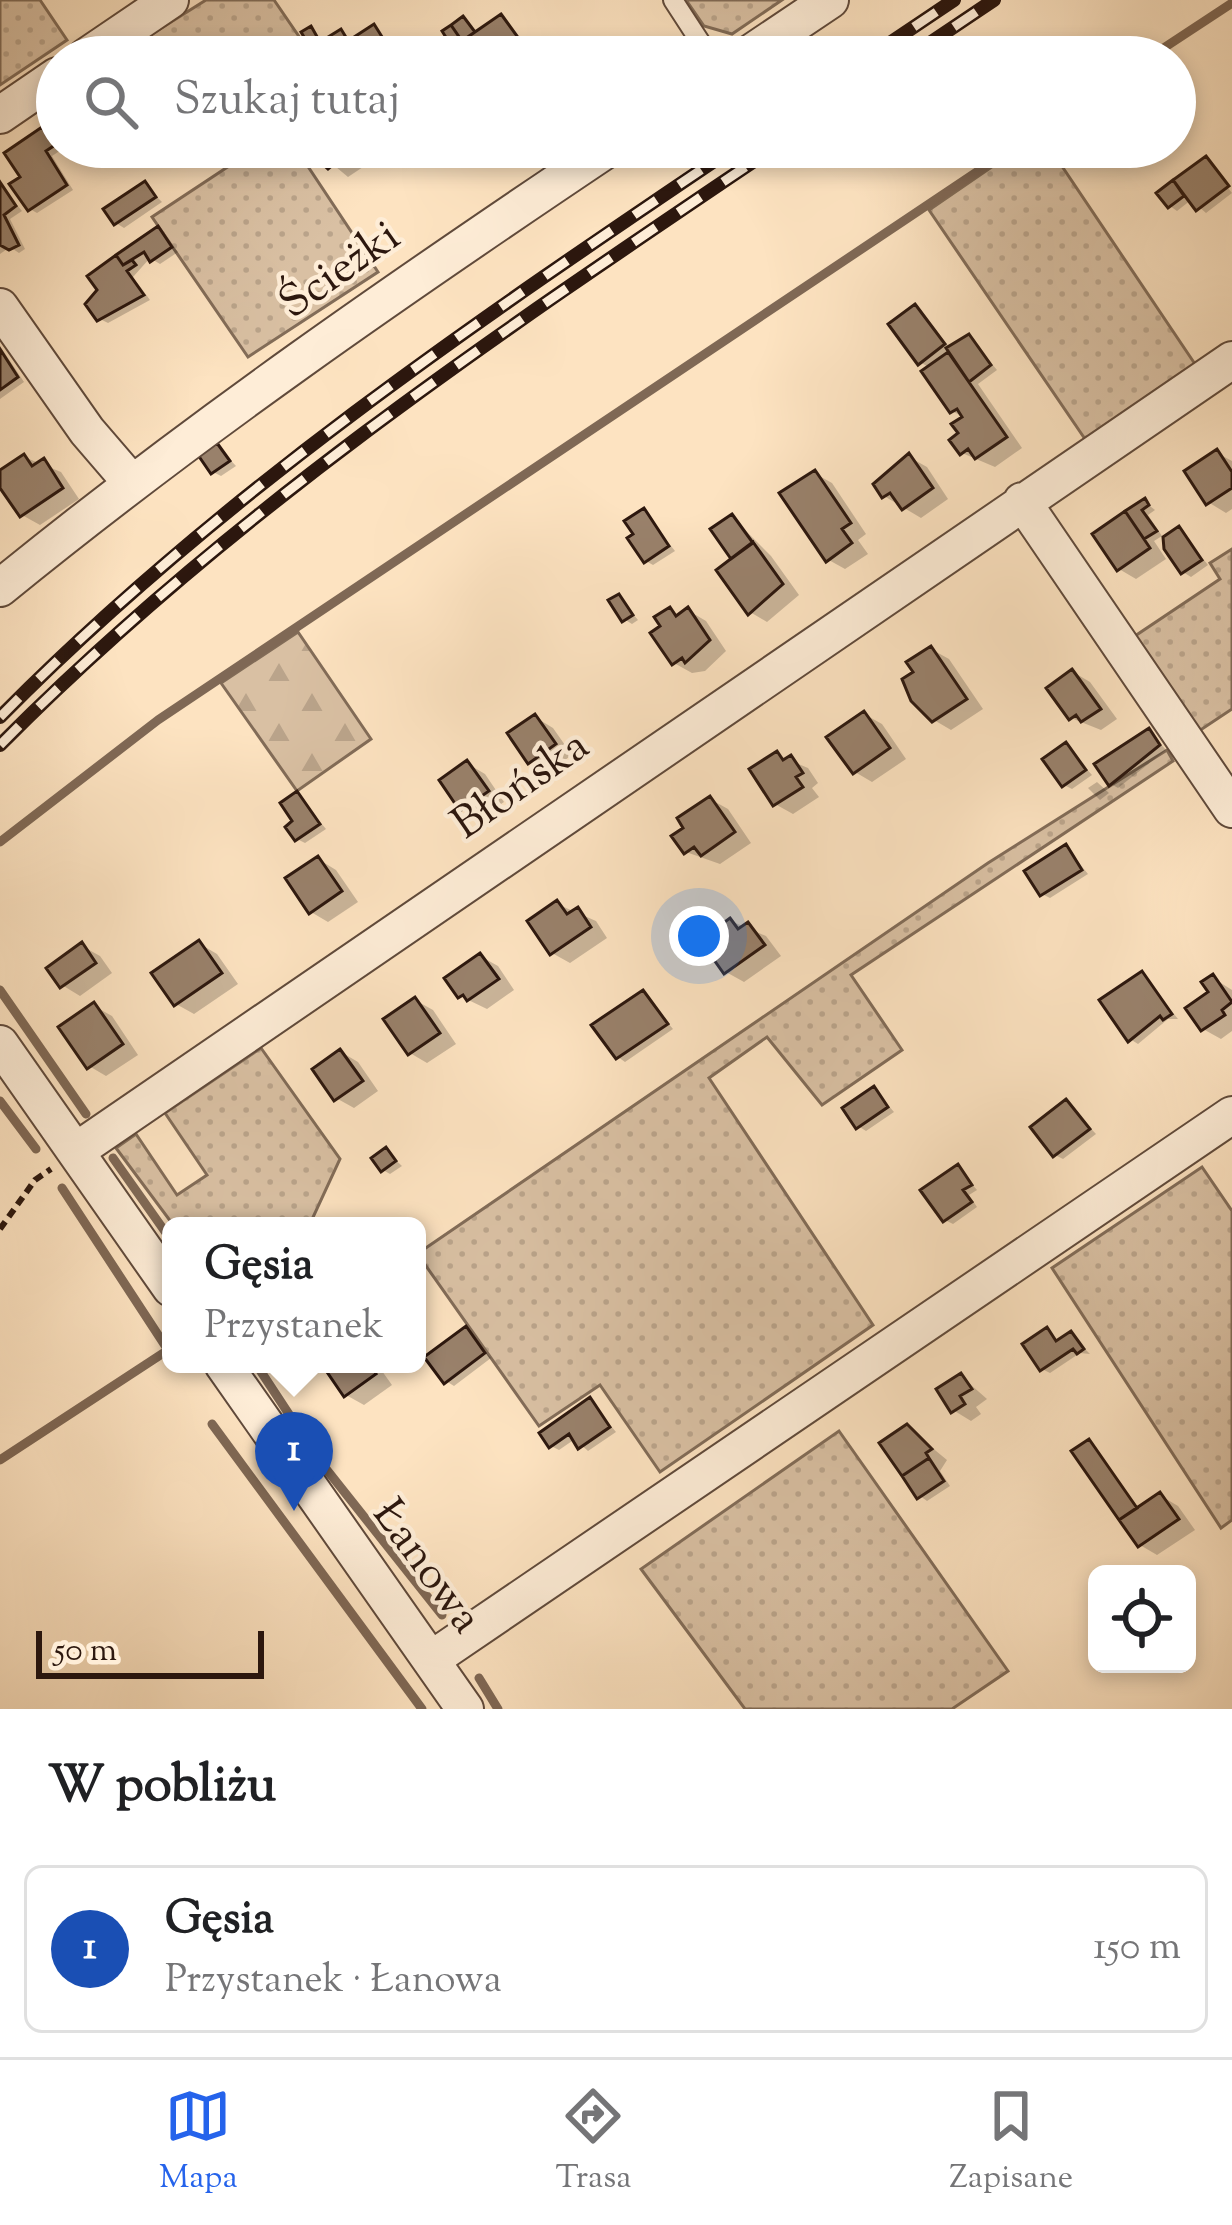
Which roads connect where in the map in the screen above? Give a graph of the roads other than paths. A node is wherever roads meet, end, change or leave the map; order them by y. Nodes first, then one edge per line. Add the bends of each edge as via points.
1 (170, 0) edge
2 (674, 0) edge
3 (830, 0) edge
4 (117, 36) edge
5 (697, 36) edge
6 (776, 36) edge
7 (36, 90) edge
8 (0, 115) edge
9 (579, 168) edge
10 (2, 310) edge
11 (1232, 360) edge
12 (130, 481) junction
13 (1022, 501) junction
14 (0, 588) edge
15 (1232, 809) edge
16 (0, 1044) edge
17 (1232, 1115) edge
18 (76, 1151) junction
19 (162, 1275) edge
20 (229, 1373) edge
21 (432, 1659) junction
22 (465, 1709) edge

1 - 4 street
2 - 5 lane
3 - 6 street
7 - 8 street
9 - 12 street, Ścieżki
10 - 12 street
11 - 13 street, Błońska
12 - 14 street, Ścieżki
13 - 15 street
13 - 18 street, Błońska
16 - 18 street
17 - 21 street
18 - 19 street
20 - 21 street, Łanowa
21 - 22 street, Łanowa

